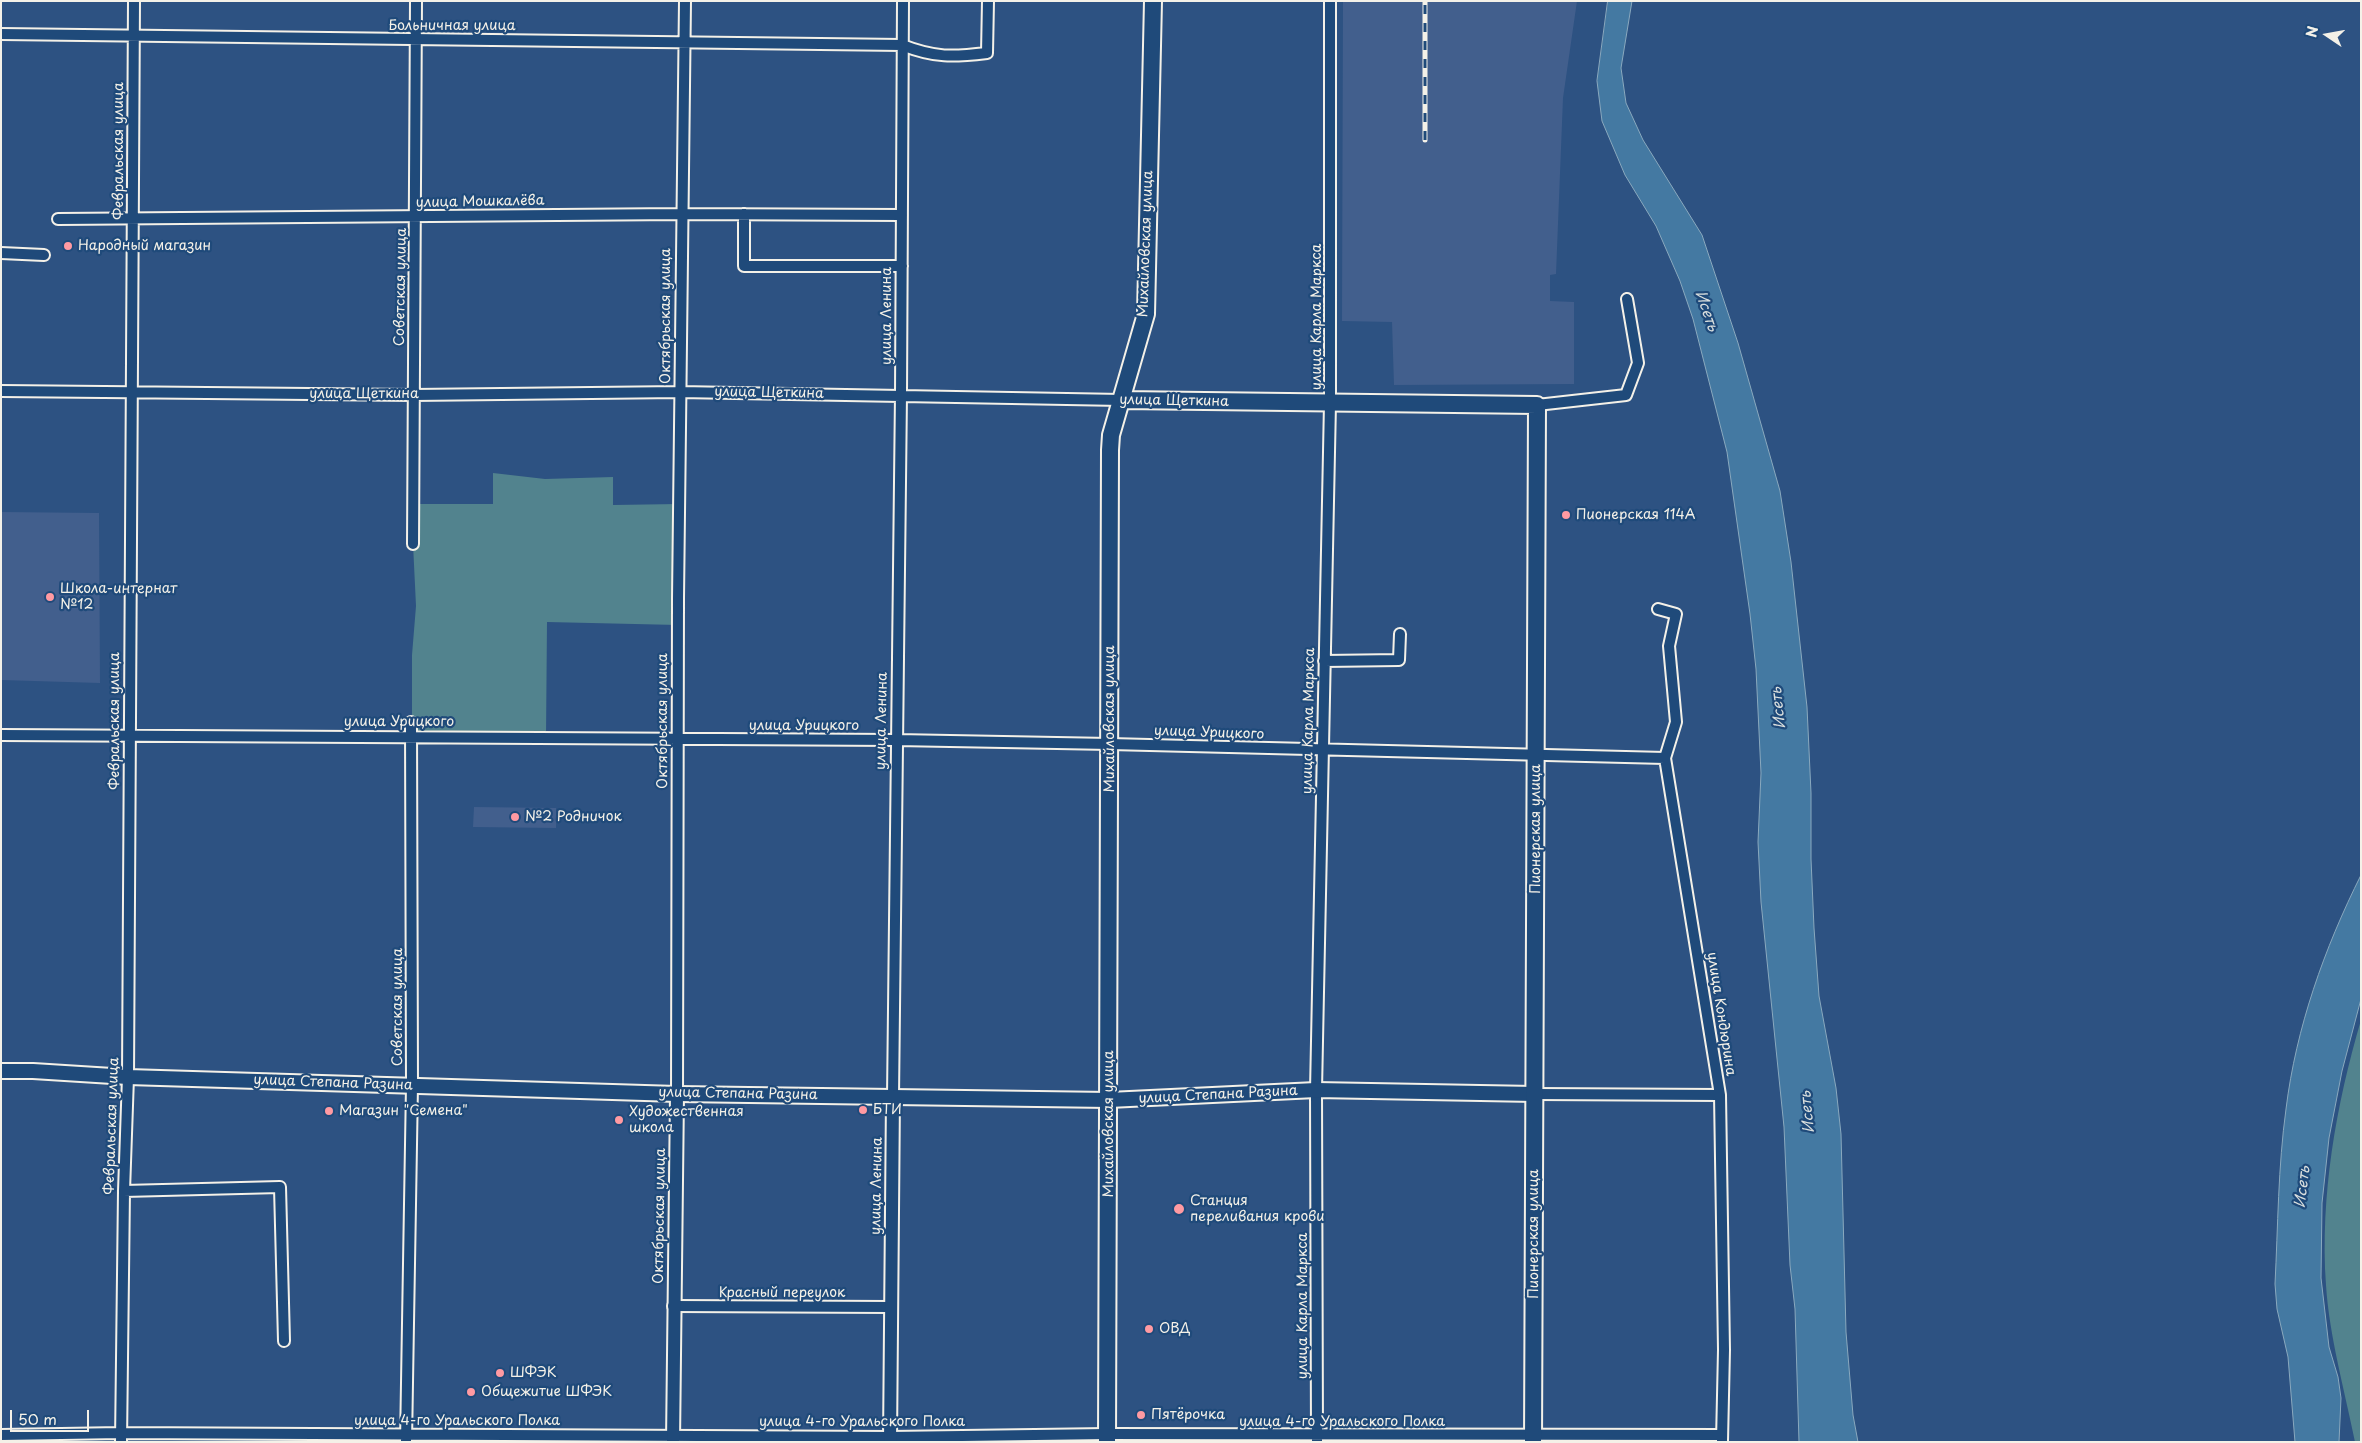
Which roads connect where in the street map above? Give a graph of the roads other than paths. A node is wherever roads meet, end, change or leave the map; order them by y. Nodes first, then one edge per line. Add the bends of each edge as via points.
1 (134, 1) edge
2 (416, 1) edge
3 (685, 1) edge
4 (903, 1) edge
5 (988, 1) edge
6 (1153, 1) edge
7 (1330, 1) edge
8 (1, 34) edge
9 (134, 35) junction
10 (417, 40) junction
11 (686, 41) junction
12 (902, 45) junction
13 (681, 214) junction
14 (744, 214) junction
15 (902, 215) junction
16 (132, 217) junction
17 (416, 217) junction
18 (58, 220) dead end
19 (1, 253) edge
20 (44, 255) dead end
21 (902, 266) junction
22 (1627, 299) dead end
23 (1, 391) edge
24 (680, 392) junction
25 (132, 393) junction
26 (901, 394) junction
27 (413, 395) junction
28 (1122, 400) junction
29 (1330, 404) junction
30 (1538, 405) junction
31 (413, 544) dead end
32 (1658, 609) dead end
33 (1400, 634) dead end
34 (1324, 661) junction
35 (411, 722) dead end
36 (128, 734) junction
37 (1, 735) edge
38 (412, 736) junction
39 (677, 739) junction
40 (897, 740) junction
41 (1110, 744) junction
42 (1322, 750) junction
43 (1536, 755) junction
44 (1665, 758) junction
45 (1, 1071) edge
46 (128, 1077) junction
47 (412, 1085) junction
48 (1316, 1090) junction
49 (677, 1094) junction
50 (1535, 1094) junction
51 (1720, 1094) junction
52 (893, 1096) junction
53 (1109, 1100) junction
54 (124, 1191) junction
55 (673, 1306) junction
56 (891, 1307) junction
57 (284, 1341) dead end
58 (1, 1435) edge
59 (121, 1438) edge
60 (406, 1438) edge
61 (1107, 1438) edge
62 (1722, 1438) edge
63 (673, 1439) edge
64 (890, 1439) edge
65 (1317, 1439) edge
66 (1532, 1439) edge

1 - 9 street, Февральская улица
2 - 10 street, Советская улица
3 - 11 street, Октябрьская улица
4 - 12 street, улица Ленина
5 - 12 street, Больничная улица via 987,53 926,54
6 - 28 main road, Михайловская улица via 1146,314
7 - 29 street, улица Карла Маркса
8 - 9 street, Больничная улица
9 - 10 street, Больничная улица
9 - 16 street, Февральская улица
10 - 11 street, Больничная улица
10 - 17 street, Советская улица
11 - 12 street, Больничная улица
11 - 13 street, Октябрьская улица
12 - 15 street, улица Ленина
13 - 14 street, улица Мошкалёва
13 - 17 street, улица Мошкалёва
13 - 24 street, Октябрьская улица
14 - 15 street, улица Мошкалёва
14 - 21 street via 744,266
15 - 21 street, улица Ленина
16 - 17 street, улица Мошкалёва
16 - 18 street, улица Мошкалёва
16 - 25 street, Февральская улица
17 - 27 street, Советская улица
19 - 20 street
21 - 26 street, улица Ленина
22 - 30 street via 1638,363 1626,395
23 - 25 street, улица Щеткина
24 - 26 street, улица Щеткина
24 - 27 street, улица Щеткина
24 - 39 street, Октябрьская улица
25 - 27 street, улица Щеткина
25 - 36 street, Февральская улица
26 - 28 street, улица Щеткина
26 - 40 street, улица Ленина
27 - 31 street, Советская улица
28 - 29 main road, улица Щеткина
28 - 41 main road, Михайловская улица via 1111,435 1110,450
29 - 30 main road, улица Щеткина
29 - 34 street, улица Карла Маркса
30 - 43 main road, Пионерская улица
32 - 44 street, улица Кондюрина via 1676,614 1669,646 1676,722
33 - 34 street via 1399,660
34 - 42 street, улица Карла Маркса
35 - 38 street, Советская улица
36 - 37 street, улица Урицкого
36 - 38 street, улица Урицкого
36 - 46 street, Февральская улица
38 - 39 street, улица Урицкого
38 - 47 street, Советская улица
39 - 40 street, улица Урицкого
39 - 49 street, Октябрьская улица
40 - 41 street, улица Урицкого
40 - 52 street, улица Ленина
41 - 42 street, улица Урицкого
41 - 53 main road, Михайловская улица
42 - 43 street, улица Урицкого
42 - 48 street, улица Карла Маркса
43 - 44 street, улица Урицкого
43 - 50 main road, Пионерская улица
44 - 51 street, улица Кондюрина
45 - 46 main road, улица Степана Разина via 33,1070
46 - 47 main road, улица Степана Разина
46 - 54 street, Февральская улица
47 - 49 main road, улица Степана Разина
47 - 60 street, Советская улица
48 - 50 main road, улица Степана Разина
48 - 53 main road, улица Степана Разина
48 - 65 street, улица Карла Маркса
49 - 52 main road, улица Степана Разина
49 - 55 street, Октябрьская улица
50 - 51 street
50 - 66 main road, Пионерская улица
51 - 62 street, улица Кондюрина via 1724,1350
52 - 53 main road, улица Степана Разина
52 - 56 street, улица Ленина
53 - 61 main road, Михайловская улица
54 - 57 street via 280,1187
54 - 59 street, Февральская улица
55 - 56 street, Красный переулок
55 - 63 street, Октябрьская улица
56 - 64 street, улица Ленина
58 - 59 street, улица 4-го Уральского Полка
59 - 60 street, улица 4-го Уральского Полка
60 - 63 street, улица 4-го Уральского Полка
61 - 64 street, улица 4-го Уральского Полка
61 - 65 street, улица 4-го Уральского Полка
62 - 66 street, улица 4-го Уральского Полка
63 - 64 street, улица 4-го Уральского Полка
65 - 66 street, улица 4-го Уральского Полка

